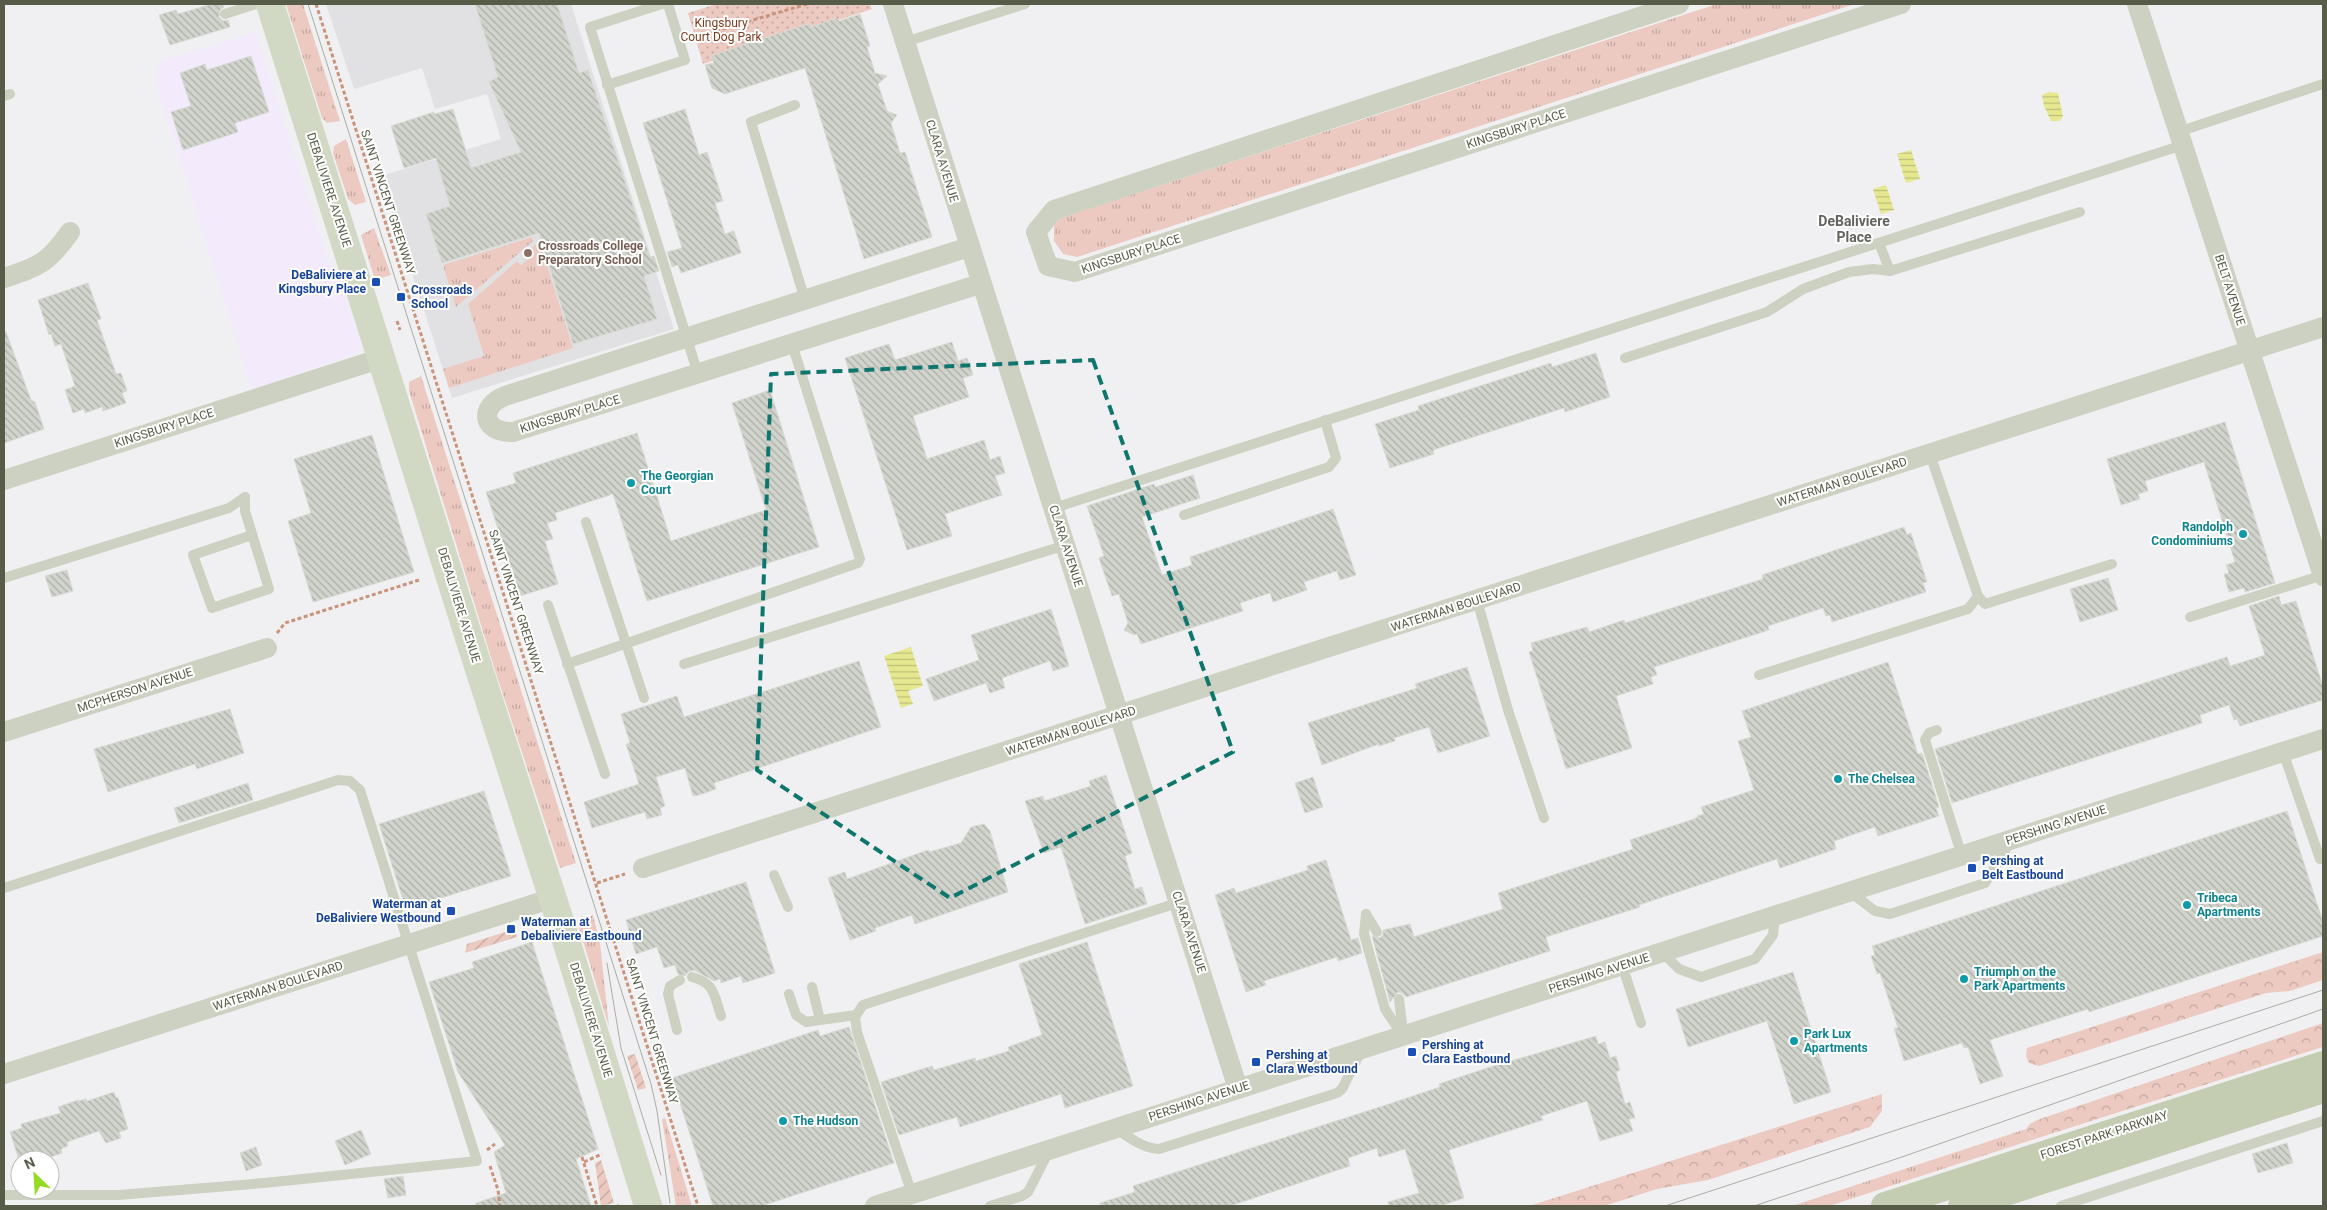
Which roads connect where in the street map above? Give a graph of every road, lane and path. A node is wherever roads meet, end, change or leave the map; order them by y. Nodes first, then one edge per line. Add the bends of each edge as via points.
1 (256, 4) edge
2 (270, 4) edge
3 (316, 4) edge
4 (662, 4) edge
5 (668, 4) edge
6 (807, 4) edge
7 (893, 4) edge
8 (1025, 4) edge
9 (1678, 4) edge
10 (1900, 4) edge
11 (2137, 4) edge
12 (226, 14) dead end
13 (716, 31) dead end
14 (905, 42) junction
15 (607, 84) junction
16 (2323, 84) edge
17 (795, 106) dead end
18 (2181, 138) junction
19 (2080, 212) dead end
20 (70, 232) dead end
21 (1879, 243) junction
22 (969, 247) junction
23 (1890, 271) junction
24 (4, 278) edge
25 (980, 284) junction
26 (805, 300) junction
27 (397, 321) dead end
28 (2323, 327) edge
29 (684, 329) junction
30 (400, 330) dead end
31 (792, 344) junction
32 (2250, 351) junction
33 (382, 358) junction
34 (1625, 358) dead end
35 (698, 374) junction
36 (1325, 420) junction
37 (1930, 454) junction
38 (4, 480) edge
39 (1054, 508) junction
40 (1184, 514) dead end
41 (586, 522) dead end
42 (252, 536) junction
43 (2318, 539) edge
44 (1066, 545) junction
45 (2112, 564) dead end
46 (2323, 576) edge
47 (4, 578) edge
48 (419, 580) dead end
49 (1978, 596) junction
50 (1477, 600) junction
51 (548, 605) dead end
52 (2190, 616) dead end
53 (626, 643) junction
54 (267, 648) joint
55 (567, 664) junction
56 (684, 664) dead end
57 (1759, 675) dead end
58 (644, 698) dead end
59 (1121, 715) junction
60 (1937, 730) dead end
61 (4, 732) edge
62 (2323, 739) edge
63 (2283, 752) junction
64 (605, 774) dead end
65 (1544, 818) dead end
66 (2012, 839) junction
67 (1962, 856) junction
68 (2320, 859) dead end
69 (644, 868) joint
70 (774, 875) dead end
71 (597, 884) junction
72 (4, 888) edge
73 (1850, 892) junction
74 (553, 898) junction
75 (1180, 902) junction
76 (788, 907) dead end
77 (1775, 916) junction
78 (1377, 932) dead end
79 (408, 944) junction
80 (1662, 952) junction
81 (1622, 965) junction
82 (692, 977) dead end
83 (680, 980) dead end
84 (812, 987) dead end
85 (789, 994) dead end
86 (1399, 999) dead end
87 (856, 1015) junction
88 (721, 1016) dead end
89 (820, 1020) junction
90 (1641, 1023) dead end
91 (677, 1030) dead end
92 (1403, 1036) junction
93 (1362, 1049) junction
94 (2323, 1065) edge
95 (4, 1074) edge
96 (1238, 1089) junction
97 (2323, 1089) edge
98 (2323, 1121) edge
99 (1115, 1129) junction
100 (496, 1144) dead end
101 (1049, 1150) junction
102 (602, 1154) dead end
103 (582, 1157) dead end
104 (584, 1162) junction
105 (912, 1194) junction
106 (4, 1195) edge
107 (500, 1206) edge
108 (597, 1206) edge
109 (648, 1206) edge
110 (698, 1206) edge
111 (875, 1206) edge
112 (990, 1206) edge
113 (1885, 1206) edge
114 (1962, 1206) edge
115 (2061, 1206) edge

1 - 12 lane
2 - 33 main road, DEBALIVIERE AVENUE
3 - 71 path, SAINT VINCENT GREENWAY
4 - 15 lane via 590,27
5 - 15 lane via 685,60
6 - 13 path
7 - 14 street, CLARA AVENUE
8 - 14 lane
9 - 10 street, KINGSBURY PLACE via 1054,210 1036,232 1048,266 1075,272
11 - 18 street, BELT AVENUE
14 - 22 street, CLARA AVENUE
15 - 29 lane
16 - 18 lane
17 - 26 lane via 751,122
18 - 21 lane
18 - 32 street, BELT AVENUE
19 - 23 lane
20 - 24 street via 53,256
21 - 23 lane
21 - 36 lane
22 - 25 street, CLARA AVENUE
22 - 26 street, KINGSBURY PLACE
23 - 34 lane via 1849,272 1803,289 1767,312
25 - 31 street, KINGSBURY PLACE
25 - 39 street, CLARA AVENUE
26 - 29 street, KINGSBURY PLACE
27 - 30 path
28 - 32 street, WATERMAN BOULEVARD
29 - 35 lane
29 - 35 street, KINGSBURY PLACE via 496,400 488,413 488,422 501,433 513,432
31 - 35 street, KINGSBURY PLACE
31 - 53 lane via 860,559 858,563
32 - 37 street, WATERMAN BOULEVARD
32 - 43 street, BELT AVENUE
33 - 38 street, KINGSBURY PLACE
33 - 74 main road, DEBALIVIERE AVENUE
36 - 39 lane
36 - 40 lane via 1336,458 1329,467
37 - 49 lane
37 - 50 street, WATERMAN BOULEVARD
39 - 44 street, CLARA AVENUE
41 - 53 lane
42 - 42 lane via 270,589 212,608 193,554
42 - 47 lane via 245,497 229,508
43 - 46 street, BELT AVENUE
44 - 56 lane
44 - 59 street, CLARA AVENUE
45 - 49 lane via 1985,604
46 - 52 lane
48 - 54 path via 285,623
49 - 57 lane via 1968,609
50 - 59 street, WATERMAN BOULEVARD
50 - 65 lane via 1508,710
51 - 55 lane
53 - 55 lane
53 - 58 lane
54 - 61 street, MCPHERSON AVENUE
55 - 64 lane
59 - 69 street, WATERMAN BOULEVARD
59 - 75 street, CLARA AVENUE
60 - 67 lane via 1928,732 1925,740
62 - 63 street, PERSHING AVENUE
63 - 66 street, PERSHING AVENUE
63 - 68 lane
66 - 67 street, PERSHING AVENUE
66 - 73 lane via 1985,883 1890,914 1875,911
67 - 73 street, PERSHING AVENUE
69 - 71 path
70 - 76 lane
71 - 110 path, SAINT VINCENT GREENWAY
72 - 79 lane via 338,780 350,782 360,790
73 - 77 street, PERSHING AVENUE
74 - 79 street, WATERMAN BOULEVARD
74 - 109 main road, DEBALIVIERE AVENUE
75 - 87 lane via 863,1005
75 - 96 street, CLARA AVENUE
77 - 80 street, PERSHING AVENUE
77 - 80 lane via 1773,935 1755,960 1702,977 1679,969
78 - 92 lane via 1366,914 1364,934 1385,1009
79 - 95 street, WATERMAN BOULEVARD
79 - 106 lane via 477,1160 119,1195
80 - 81 street, PERSHING AVENUE
81 - 90 lane
81 - 92 street, PERSHING AVENUE
82 - 88 lane via 704,980 712,988
83 - 91 lane via 670,986 668,994
84 - 89 lane
85 - 89 lane via 796,1015 806,1022
86 - 92 lane
87 - 89 lane
87 - 105 lane via 858,1032
92 - 93 street, PERSHING AVENUE
93 - 96 street, PERSHING AVENUE
93 - 99 lane via 1337,1093 1159,1149 1138,1143
94 - 113 main road, FOREST PARK PARKWAY
96 - 99 street, PERSHING AVENUE
97 - 114 main road, FOREST PARK PARKWAY
98 - 115 lane
99 - 101 street, PERSHING AVENUE
100 - 107 path via 486,1151
101 - 105 street, PERSHING AVENUE
101 - 112 lane via 1028,1192
102 - 104 path
103 - 104 path
104 - 108 path
105 - 111 street, PERSHING AVENUE

